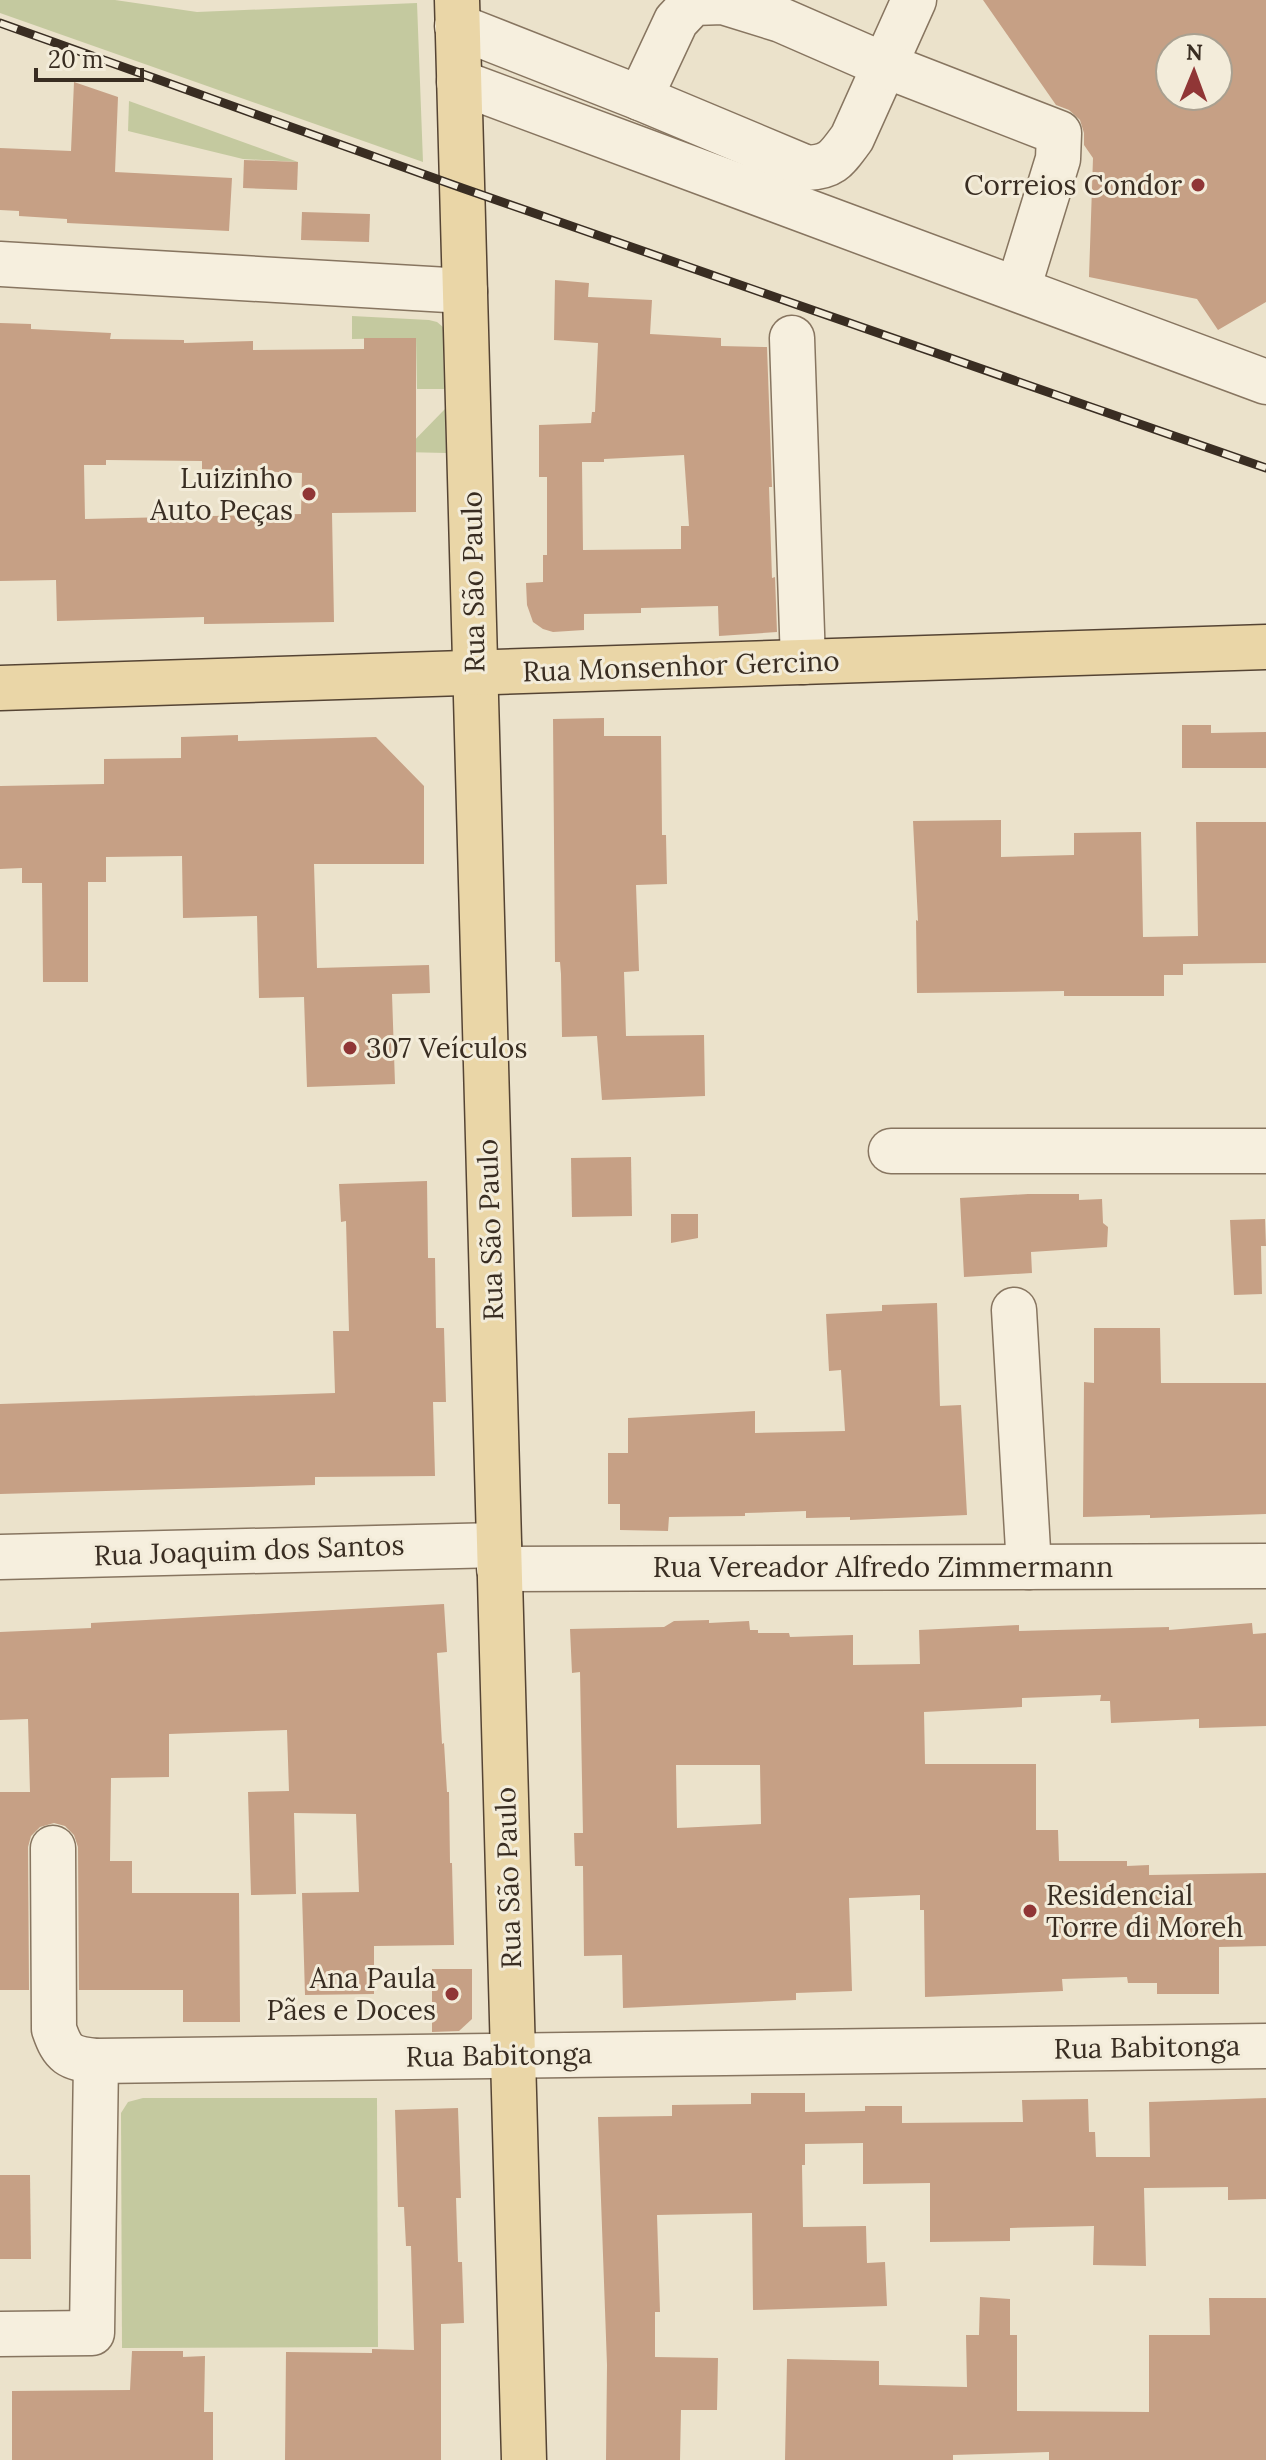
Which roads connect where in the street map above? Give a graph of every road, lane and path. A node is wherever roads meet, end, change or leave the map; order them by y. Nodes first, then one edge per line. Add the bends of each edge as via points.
1 (914, 0) edge
2 (457, 13) edge
3 (884, 65) junction
4 (459, 82) junction
5 (640, 98) junction
6 (0, 264) edge
7 (1018, 289) junction
8 (465, 291) junction
9 (792, 338) dead end
10 (1266, 382) edge
11 (1266, 647) edge
12 (803, 662) junction
13 (475, 672) junction
14 (0, 688) edge
15 (891, 1151) dead end
16 (1266, 1151) edge
17 (1014, 1310) dead end
18 (0, 1557) edge
19 (499, 1557) junction
20 (1266, 1566) edge
21 (1029, 1567) junction
22 (53, 1848) dead end
23 (1266, 2046) edge
24 (512, 2056) junction
25 (96, 2061) junction
26 (0, 2334) edge
27 (524, 2460) edge

1 - 3 street
2 - 4 main road, Rua São Paulo
2 - 5 street
3 - 5 street via 781,20 723,2 693,3 676,21
3 - 5 street via 852,138 824,168 807,168
3 - 7 street via 1059,133 1058,159
4 - 7 street
4 - 8 main road, Rua São Paulo
6 - 8 street
7 - 10 street
8 - 13 main road, Rua São Paulo
9 - 12 street
11 - 12 main road, Rua Monsenhor Gercino
12 - 13 main road, Rua Monsenhor Gercino
13 - 14 main road, Rua Monsenhor Gercino
13 - 19 main road, Rua São Paulo
15 - 16 street
17 - 21 street
18 - 19 street, Rua Joaquim dos Santos
19 - 21 street, Rua Vereador Alfredo Zimmermann
19 - 24 main road, Rua São Paulo
20 - 21 street, Rua Vereador Alfredo Zimmermann
22 - 25 street via 54,2029 61,2048 75,2058
23 - 24 street, Rua Babitonga
24 - 25 street, Rua Babitonga
24 - 27 main road, Rua São Paulo
25 - 26 street via 92,2333

